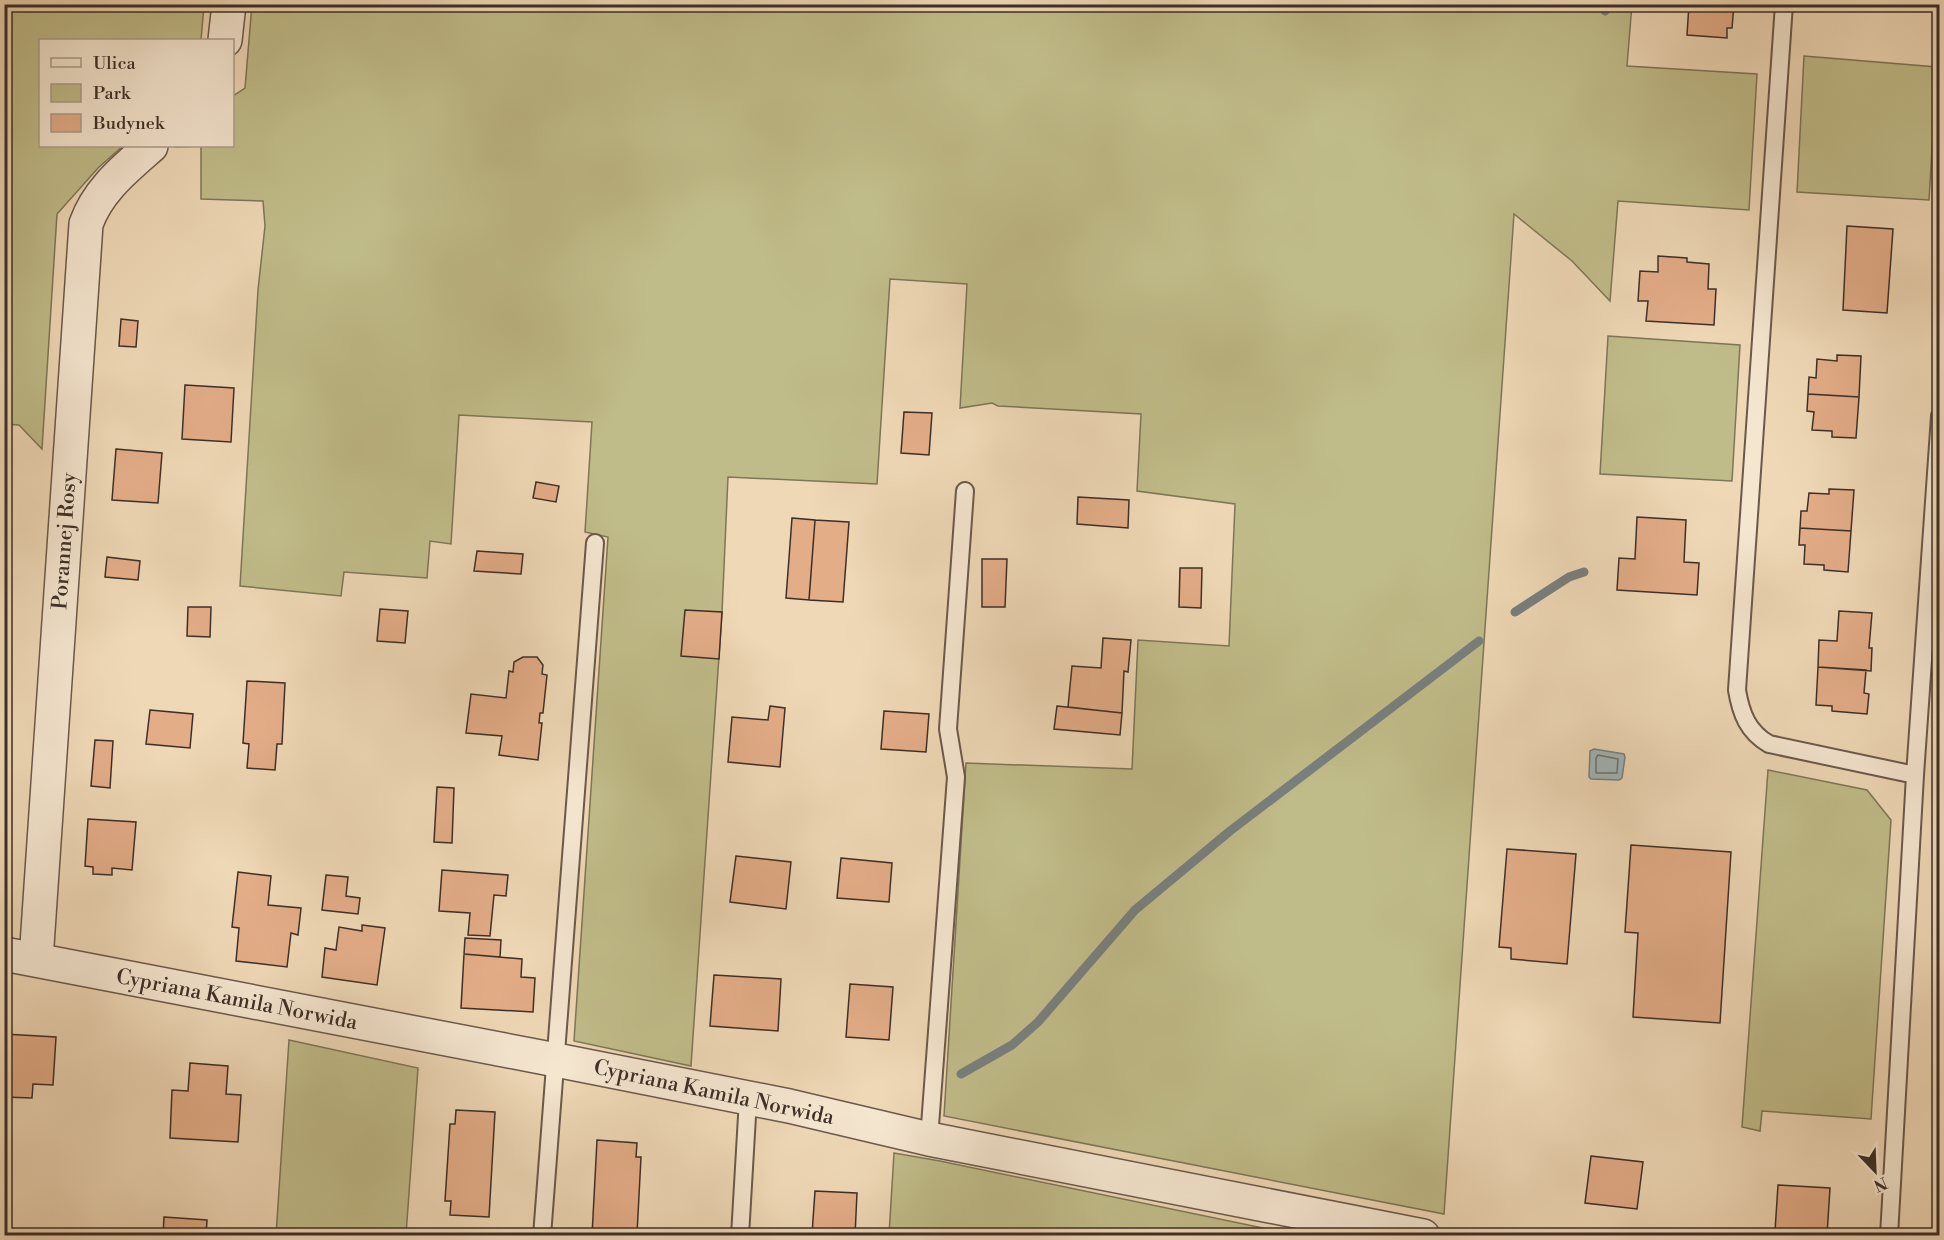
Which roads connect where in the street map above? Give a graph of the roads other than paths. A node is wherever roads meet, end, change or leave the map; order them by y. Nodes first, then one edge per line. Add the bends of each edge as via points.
1 (229, 4) edge
2 (1784, 4) edge
3 (225, 39) edge
4 (150, 147) edge
5 (1940, 416) edge
6 (965, 491) dead end
7 (595, 543) dead end
8 (1915, 775) junction
9 (20, 957) edge
10 (556, 1060) junction
11 (748, 1099) junction
12 (929, 1139) junction
13 (542, 1236) edge
14 (740, 1236) edge
15 (1423, 1236) edge
16 (1889, 1236) edge

1 - 3 street
2 - 8 lane via 1737,690 1747,725 1769,744
4 - 9 street, Porannej Rosy via 104,189 86,224
5 - 8 lane
6 - 12 lane via 948,729 956,777
7 - 10 lane
8 - 16 lane
9 - 10 street, Cypriana Kamila Norwida
10 - 11 street, Cypriana Kamila Norwida
10 - 13 lane
11 - 12 street, Cypriana Kamila Norwida
11 - 14 lane
12 - 15 street, Cypriana Kamila Norwida

